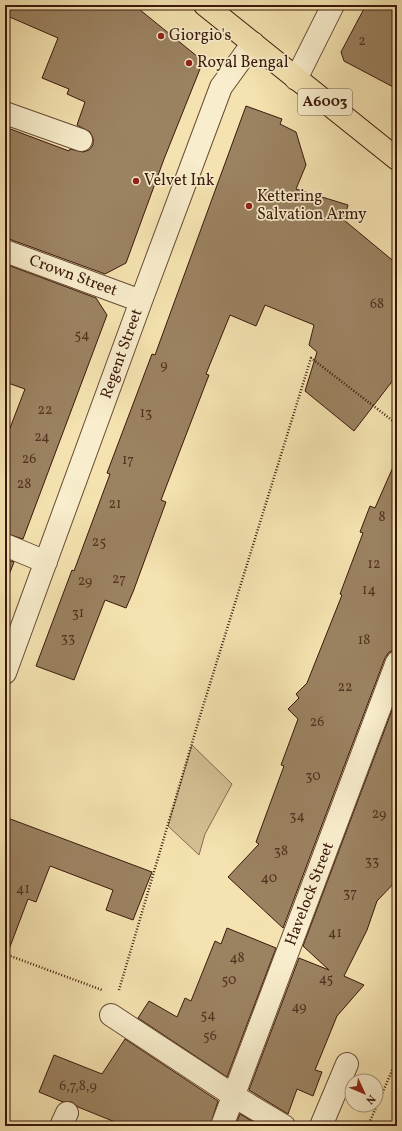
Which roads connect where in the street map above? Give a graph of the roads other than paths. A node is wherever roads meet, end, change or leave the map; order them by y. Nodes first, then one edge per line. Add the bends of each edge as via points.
1 (205, 5) edge
2 (333, 5) edge
3 (253, 43) junction
4 (296, 79) junction
5 (5, 113) edge
6 (81, 140) dead end
7 (397, 159) edge
8 (5, 251) edge
9 (141, 301) junction
10 (5, 545) edge
11 (46, 562) junction
12 (397, 662) edge
13 (5, 673) edge
14 (114, 1005) road end
15 (347, 1064) dead end
16 (234, 1096) junction
17 (222, 1126) edge
18 (284, 1126) edge
19 (321, 1126) edge

1 - 3 main road, A6003
2 - 4 street
3 - 4 main road, A6003
3 - 9 street, Regent Street via 221,87
4 - 7 main road, A6003
5 - 6 street
8 - 9 street, Crown Street
9 - 11 street, Regent Street
10 - 11 street
11 - 13 street, Regent Street
12 - 16 street, Havelock Street
14 - 16 street
15 - 19 street
16 - 17 street, Havelock Street
16 - 18 street

